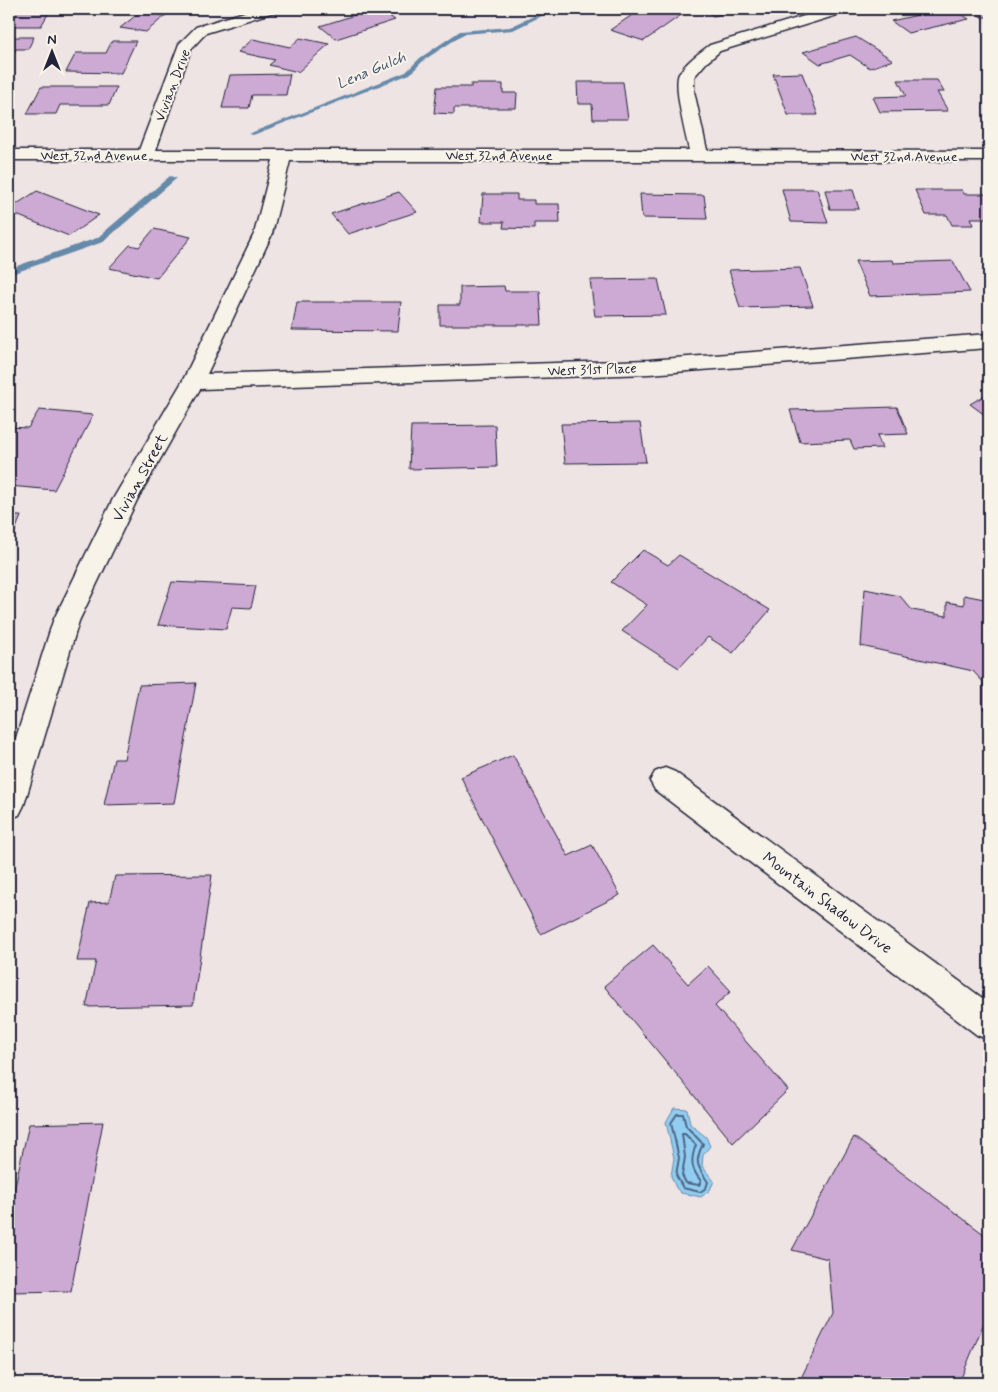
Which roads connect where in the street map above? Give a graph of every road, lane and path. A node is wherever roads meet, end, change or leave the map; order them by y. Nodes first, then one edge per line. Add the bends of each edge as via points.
1 (269, 9) edge
2 (842, 9) edge
3 (146, 155) junction
4 (283, 155) junction
5 (9, 156) edge
6 (699, 156) junction
7 (989, 156) edge
8 (989, 341) edge
9 (193, 382) junction
10 (666, 781) dead end
11 (9, 805) edge
12 (989, 1023) edge

1 - 3 street, Vivian Drive via 200,30 184,47
2 - 6 street via 715,48 700,60 686,76
3 - 4 street, West 32nd Avenue
3 - 5 street, West 32nd Avenue
4 - 6 street, West 32nd Avenue
4 - 9 street, Vivian Street via 264,234
6 - 7 street, West 32nd Avenue
8 - 9 street, West 31st Place via 649,367
9 - 11 street, Vivian Street via 125,499 66,621
10 - 12 street, Mountain Shadow Drive

